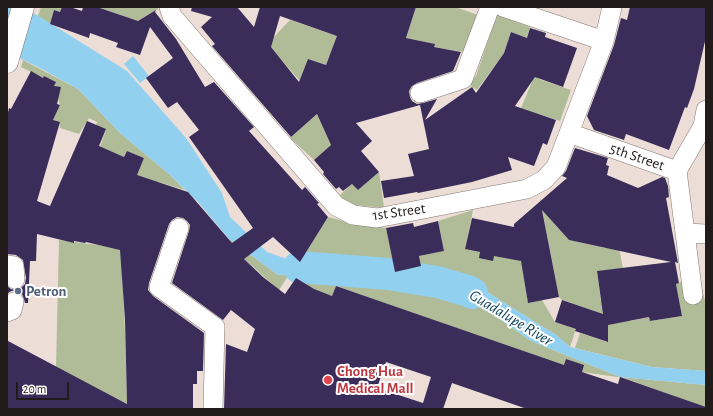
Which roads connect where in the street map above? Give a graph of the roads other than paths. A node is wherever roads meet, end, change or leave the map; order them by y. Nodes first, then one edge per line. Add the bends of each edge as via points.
1 (23, 7) edge
2 (169, 7) edge
3 (490, 7) edge
4 (503, 7) edge
5 (612, 7) edge
6 (604, 42) junction
7 (7, 62) edge
8 (420, 93) dead end
9 (705, 121) edge
10 (568, 133) junction
11 (677, 171) junction
12 (179, 228) dead end
13 (685, 233) junction
14 (706, 234) edge
15 (693, 294) dead end
16 (213, 409) edge

1 - 7 main road
2 - 10 street, 1st Street via 172,16 336,206 353,215 377,218 527,189 544,180 556,168
3 - 8 street via 463,78
4 - 6 street
5 - 6 street, 1st Street
6 - 10 street, 1st Street
9 - 11 street, 5th Street
10 - 11 street, 5th Street
11 - 13 street
12 - 16 street via 159,287 215,327
13 - 14 street
13 - 15 street

